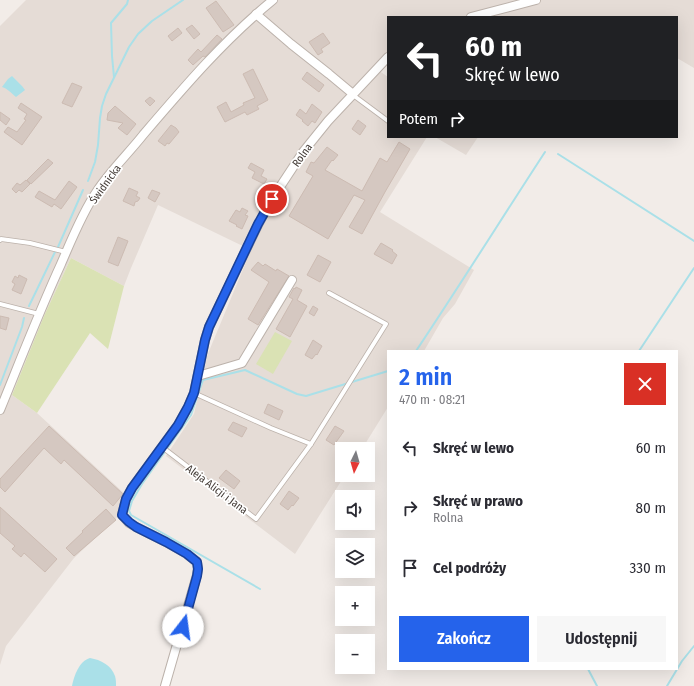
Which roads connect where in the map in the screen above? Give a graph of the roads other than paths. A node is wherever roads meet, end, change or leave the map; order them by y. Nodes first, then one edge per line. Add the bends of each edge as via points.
1 (273, 0) edge
2 (536, 0) edge
3 (256, 14) junction
4 (475, 16) edge
5 (387, 58) edge
6 (353, 94) junction
7 (387, 120) edge
8 (0, 240) edge
9 (66, 252) junction
10 (292, 280) dead end
11 (329, 293) dead end
12 (0, 304) edge
13 (39, 314) junction
14 (198, 376) junction
15 (194, 393) junction
16 (0, 410) edge
17 (311, 444) junction
18 (162, 447) junction
19 (165, 686) edge

1 - 3 street, Świdnicka
2 - 4 street
3 - 6 street
3 - 9 street, Świdnicka via 186,84 108,177 97,191
5 - 6 street, Rolna
6 - 7 lane
6 - 14 street, Rolna via 303,152 258,224 209,327
8 - 9 lane via 30,243
9 - 13 street, Świdnicka
10 - 14 street via 242,363
11 - 17 lane, Aleja Alicji i Jana via 386,324
12 - 13 lane
13 - 16 street, Świdnicka
14 - 15 street, Rolna
15 - 17 lane
15 - 18 street, Rolna via 181,419
17 - 18 lane, Aleja Alicji i Jana via 256,519
18 - 19 street, Rolna via 132,488 122,515 136,527 197,562 197,576

